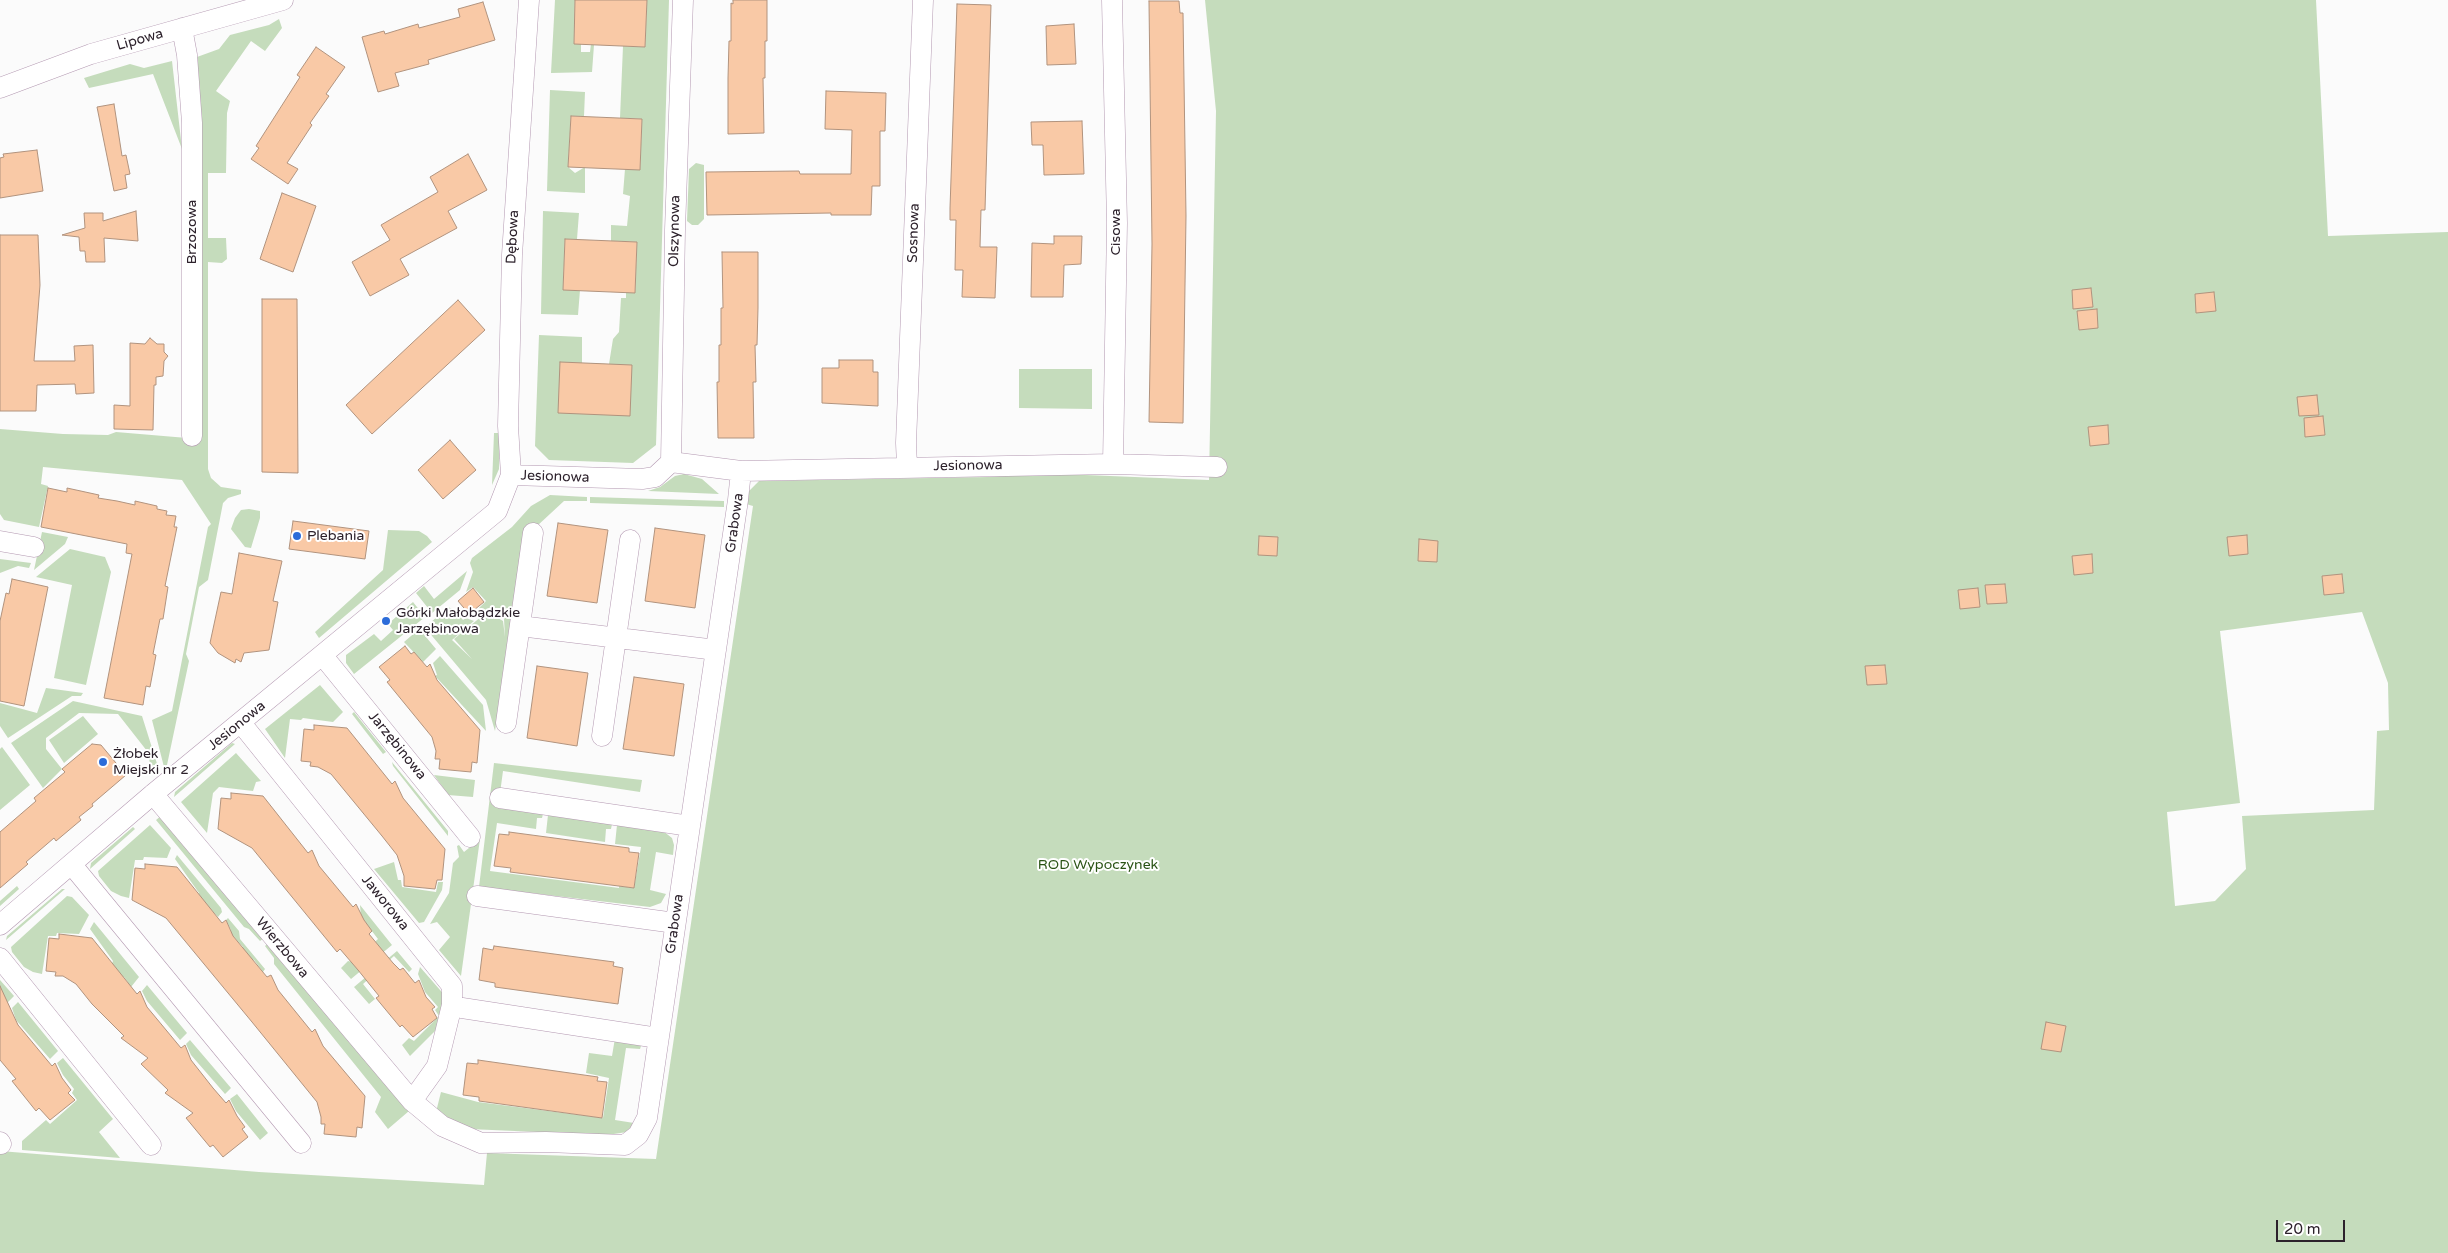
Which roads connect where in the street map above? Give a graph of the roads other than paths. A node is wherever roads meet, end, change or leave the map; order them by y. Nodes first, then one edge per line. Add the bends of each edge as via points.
1 (283, 0) edge
2 (528, 0) edge
3 (683, 0) edge
4 (923, 0) edge
5 (1112, 0) edge
6 (182, 28) junction
7 (0, 88) edge
8 (192, 436) dead end
9 (671, 462) junction
10 (1113, 464) junction
11 (907, 466) junction
12 (1217, 467) dead end
13 (741, 471) junction
14 (511, 475) junction
15 (533, 533) dead end
16 (630, 540) dead end
17 (0, 541) edge
18 (34, 547) dead end
19 (520, 626) junction
20 (618, 638) junction
21 (716, 650) junction
22 (323, 656) junction
23 (241, 723) junction
24 (506, 723) dead end
25 (602, 736) dead end
26 (153, 794) junction
27 (500, 798) dead end
28 (690, 826) junction
29 (470, 837) dead end
30 (72, 864) junction
31 (477, 896) dead end
32 (676, 923) junction
33 (0, 925) edge
34 (0, 958) edge
35 (462, 1008) dead end
36 (658, 1038) junction
37 (412, 1101) junction
38 (301, 1143) dead end
39 (151, 1145) dead end

1 - 6 street, Lipowa
2 - 14 street, Dębowa via 512,255 508,396
3 - 9 street, Olszynowa
4 - 11 street, Sosnowa
5 - 10 street, Cisowa via 1116,214
6 - 7 street, Lipowa via 56,66
6 - 8 street, Brzozowa via 192,123
9 - 13 street, Jesionowa
9 - 14 street, Jesionowa via 655,477 642,479
10 - 11 street, Jesionowa
10 - 12 street, Jesionowa
11 - 13 street, Jesionowa
13 - 21 street, Grabowa
14 - 22 street, Jesionowa via 497,511
15 - 19 street
16 - 20 street
17 - 18 street
19 - 20 street
19 - 24 street
20 - 21 street
20 - 25 street
21 - 28 street, Grabowa
22 - 23 street, Jesionowa
22 - 29 street, Jarzębinowa
23 - 26 street, Jesionowa
23 - 37 street, Jaworowa via 452,986 452,1005 437,1066
26 - 30 street, Jesionowa
26 - 37 street, Wierzbowa
27 - 28 street
28 - 32 street, Grabowa
30 - 33 street, Jesionowa
30 - 38 street
31 - 32 street
32 - 36 street, Grabowa
34 - 39 street
35 - 36 street
36 - 37 street, Grabowa via 646,1118 638,1135 625,1145 481,1143 442,1126

